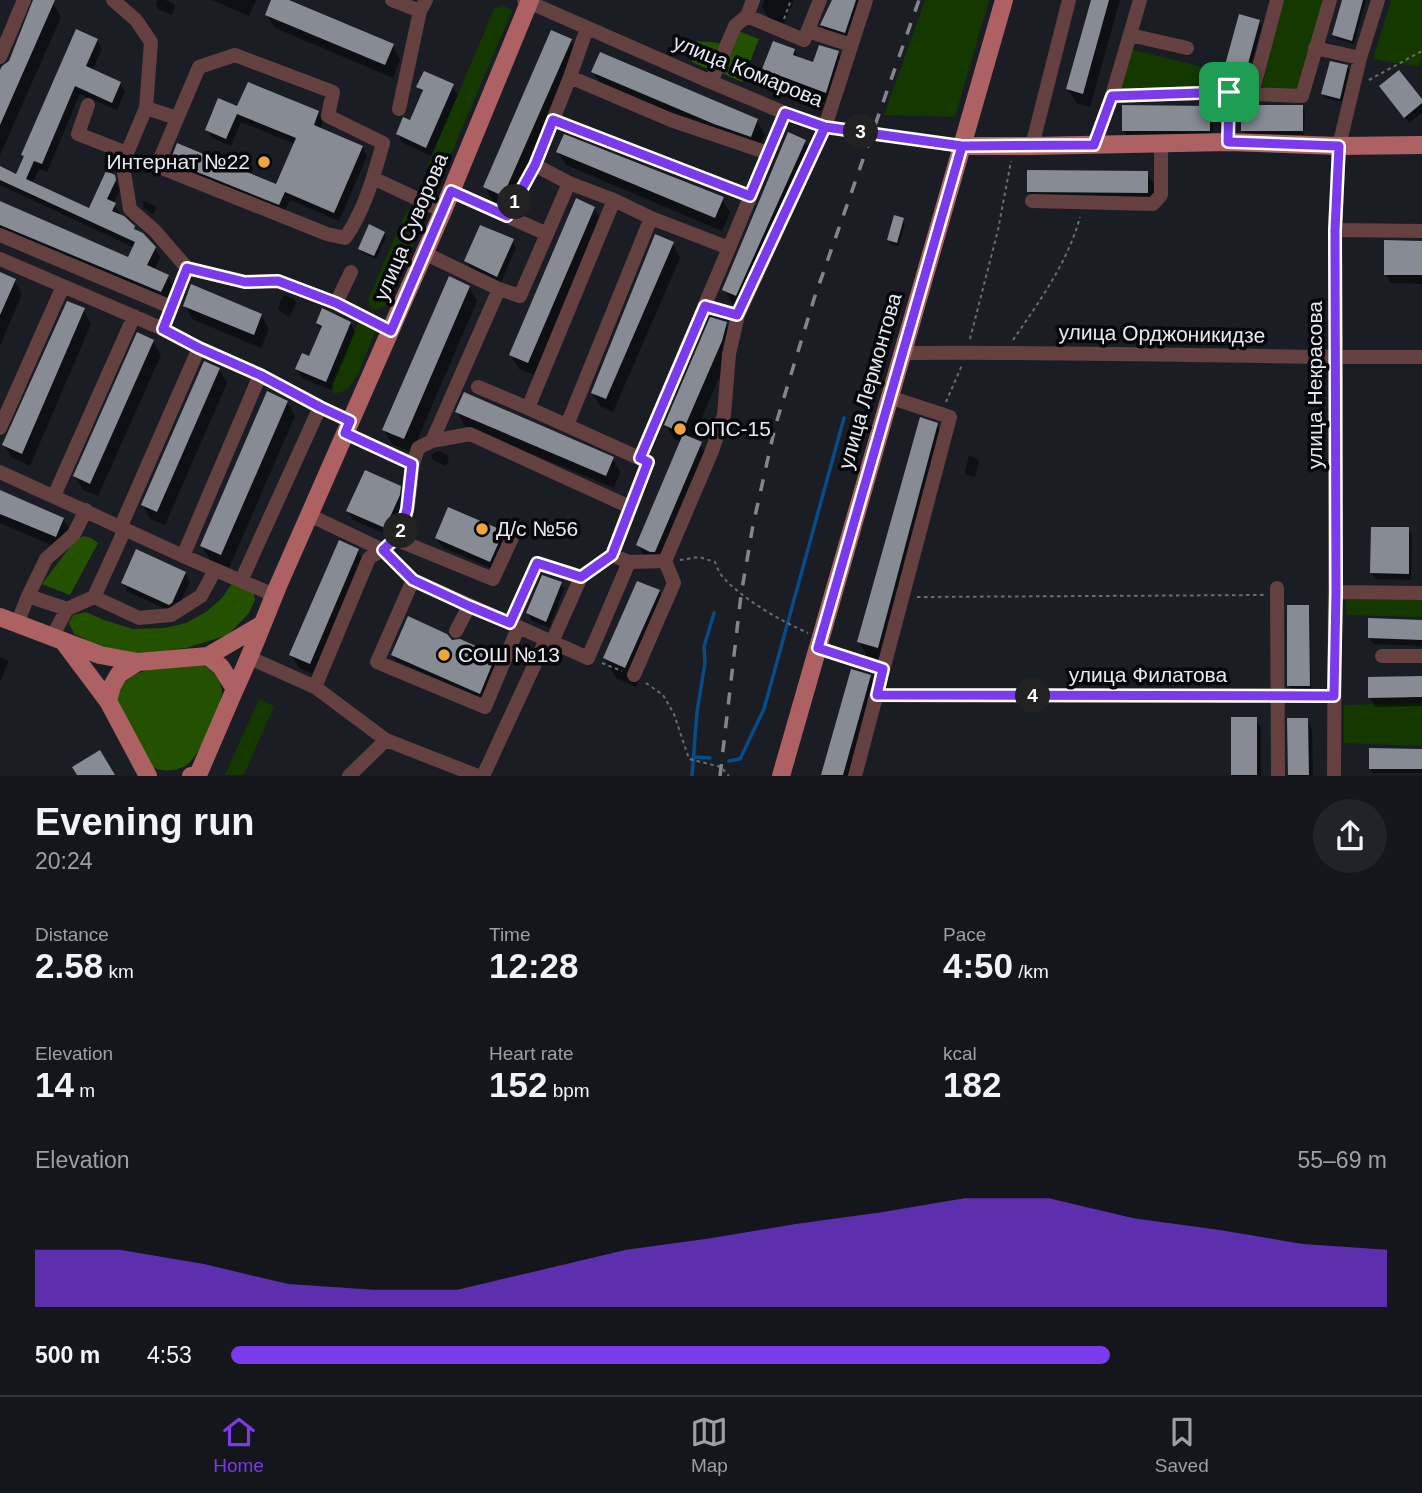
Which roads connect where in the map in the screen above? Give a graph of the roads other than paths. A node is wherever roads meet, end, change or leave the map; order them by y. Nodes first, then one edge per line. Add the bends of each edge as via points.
1 (24, 0) edge
2 (113, 0) edge
3 (392, 0) edge
4 (753, 0) edge
5 (820, 0) edge
6 (866, 0) edge
7 (1004, 0) edge
8 (1069, 0) edge
9 (1140, 0) edge
10 (1277, 0) edge
11 (1330, 0) edge
12 (1378, 0) edge
13 (528, 1) edge
14 (423, 6) edge
15 (747, 16) junction
16 (587, 28) junction
17 (808, 32) junction
18 (1130, 35) junction
19 (851, 45) junction
20 (1187, 48) dead end
21 (1315, 48) junction
22 (0, 57) edge
23 (1360, 58) junction
24 (570, 76) junction
25 (711, 82) junction
26 (1229, 92) junction
27 (1252, 94) junction
28 (1112, 96) junction
29 (88, 105) dead end
30 (146, 108) junction
31 (399, 109) dead end
32 (785, 113) junction
33 (177, 118) junction
34 (553, 120) junction
35 (825, 127) junction
36 (1228, 142) junction
37 (1161, 143) junction
38 (1094, 145) junction
39 (1422, 145) edge
40 (962, 146) junction
41 (1023, 146) junction
42 (1339, 146) junction
43 (127, 153) junction
44 (768, 153) junction
45 (535, 165) junction
46 (373, 178) junction
47 (569, 183) junction
48 (451, 191) junction
49 (750, 196) junction
50 (614, 200) junction
51 (1032, 201) dead end
52 (443, 211) junction
53 (507, 216) junction
54 (651, 218) junction
55 (1335, 230) junction
56 (1422, 230) edge
57 (547, 234) junction
58 (0, 235) edge
59 (730, 248) junction
60 (424, 254) junction
61 (0, 259) edge
62 (187, 268) junction
63 (351, 272) dead end
64 (63, 286) junction
65 (499, 289) junction
66 (336, 303) junction
67 (705, 306) junction
68 (171, 307) junction
69 (737, 315) junction
70 (134, 316) junction
71 (163, 329) junction
72 (391, 331) junction
73 (199, 348) junction
74 (902, 353) junction
75 (1422, 357) edge
76 (1336, 358) junction
77 (260, 375) junction
78 (478, 387) dead end
79 (889, 397) junction
80 (320, 407) junction
81 (528, 408) junction
82 (567, 425) junction
83 (347, 427) junction
84 (0, 428) edge
85 (432, 441) junction
86 (640, 458) junction
87 (412, 464) junction
88 (0, 472) edge
89 (54, 496) junction
90 (630, 507) junction
91 (86, 510) junction
92 (309, 515) junction
93 (123, 528) junction
94 (516, 529) dead end
95 (395, 539) junction
96 (383, 550) junction
97 (612, 555) junction
98 (183, 556) junction
99 (665, 561) junction
100 (629, 562) junction
101 (215, 570) junction
102 (581, 577) junction
103 (413, 580) junction
104 (241, 581) junction
105 (1277, 591) road end
106 (1336, 592) junction
107 (1422, 593) edge
108 (274, 595) junction
109 (28, 596) junction
110 (94, 597) junction
111 (469, 606) junction
112 (67, 609) junction
113 (0, 617) edge
114 (17, 624) junction
115 (261, 625) junction
116 (514, 625) junction
117 (456, 631) dead end
118 (58, 639) junction
119 (549, 641) junction
120 (818, 648) junction
121 (208, 656) junction
122 (1382, 656) dead end
123 (1422, 656) edge
124 (250, 658) junction
125 (138, 662) junction
126 (883, 669) junction
127 (634, 675) road end
128 (315, 687) junction
129 (235, 689) junction
130 (877, 695) junction
131 (1334, 696) junction
132 (1277, 697) junction
133 (108, 701) junction
134 (386, 740) junction
135 (151, 773) edge
136 (191, 775) edge
137 (197, 775) edge
138 (349, 775) edge
139 (481, 775) edge
140 (781, 775) edge
141 (855, 775) edge
142 (1278, 775) edge
143 (1334, 775) edge

1 - 22 street
2 - 30 street via 136,20 151,42
3 - 14 street
4 - 15 street
5 - 17 street
6 - 19 street
7 - 40 main road, улица Лермонтова
8 - 41 street
9 - 18 street
10 - 27 street
11 - 21 street
12 - 23 street, улица Некрасова
13 - 16 street, улица Комарова
13 - 48 main road, улица Суворова
14 - 31 street
15 - 17 street via 804,40
15 - 25 street via 735,26
16 - 24 street
16 - 25 street, улица Комарова
17 - 19 street
18 - 20 street
18 - 28 street
19 - 35 street
21 - 23 street
21 - 27 street via 1302,96
23 - 42 street, улица Некрасова
24 - 34 street
24 - 44 street via 671,120
25 - 32 street, улица Комарова
26 - 27 street
26 - 28 street
26 - 36 street
28 - 38 street
29 - 43 street via 78,134
30 - 33 street
30 - 43 street
32 - 35 street, улица Комарова
32 - 44 street
33 - 46 street via 157,166 327,234 345,238
33 - 46 street via 199,67 235,55 333,92 327,121 383,143
34 - 45 street
34 - 49 street
35 - 69 street
36 - 37 main road
36 - 42 main road
37 - 38 main road
37 - 51 street via 1161,195 1153,204
38 - 41 main road
39 - 42 main road
40 - 41 main road
40 - 74 main road, улица Лермонтова
42 - 55 street, улица Некрасова
43 - 62 street via 124,172 130,209
44 - 49 street
45 - 47 street
45 - 53 street
46 - 52 street
47 - 50 street
47 - 57 street
48 - 52 main road, улица Суворова
48 - 53 street
49 - 59 street
50 - 54 street
50 - 81 street
52 - 60 main road, улица Суворова
53 - 57 street
54 - 59 street
54 - 82 street
55 - 56 street
55 - 76 street, улица Некрасова
57 - 65 street via 520,296
58 - 68 street
59 - 67 street
60 - 65 street
60 - 72 main road, улица Суворова
61 - 64 street
62 - 66 street via 245,282 278,281
62 - 68 street
63 - 66 street
64 - 70 street
64 - 84 street
65 - 85 street
66 - 72 street
67 - 69 street
67 - 86 street
68 - 71 street
69 - 99 street via 724,415
70 - 71 street
70 - 89 street
71 - 73 street
72 - 83 main road, улица Суворова
73 - 77 street
73 - 93 street
74 - 76 street, улица Орджоникидзе
74 - 79 main road, улица Лермонтова
75 - 76 street, улица Орджоникидзе
76 - 106 street, улица Некрасова
77 - 80 street
77 - 98 street
78 - 81 street
79 - 120 main road, улица Лермонтова
79 - 126 street via 950,416
80 - 83 street
80 - 104 street
81 - 82 street
82 - 86 street
83 - 87 street
83 - 92 main road, улица Суворова
85 - 87 street via 418,448
85 - 90 street via 470,434
86 - 90 street via 648,462
87 - 95 street via 407,509
88 - 89 street
89 - 91 street
90 - 97 street
91 - 93 street
91 - 109 street via 74,534 46,559
92 - 96 street
92 - 108 main road, улица Суворова
93 - 98 street
93 - 110 street
94 - 95 street via 493,579
95 - 96 street
96 - 103 street
96 - 128 street via 369,558
97 - 100 street
97 - 102 street
98 - 101 street
99 - 100 street
99 - 127 street via 674,583
100 - 119 street via 588,658
101 - 104 street
101 - 110 street via 201,596 171,615 139,618
102 - 116 street via 537,563
102 - 119 street
103 - 111 street
103 - 116 street via 377,662 485,707
104 - 108 street
105 - 132 street
106 - 107 street
106 - 131 street, улица Некрасова
108 - 115 main road, улица Суворова
109 - 112 street
109 - 114 street
110 - 112 street
111 - 116 street
111 - 117 street
112 - 118 street
113 - 114 main road
114 - 118 main road
115 - 121 main road
115 - 124 main road, улица Суворова
116 - 119 street
118 - 125 main road via 100,655
118 - 133 main road
119 - 139 street
120 - 126 street
120 - 140 main road, улица Лермонтова
121 - 125 main road
121 - 129 main road
122 - 123 street
124 - 128 street
124 - 129 main road, улица Суворова
125 - 133 main road via 119,674
126 - 130 street
128 - 134 street
129 - 137 main road, улица Суворова
130 - 132 street, улица Филатова
130 - 141 street
131 - 132 street, улица Филатова
131 - 143 street, улица Некрасова
132 - 142 street
133 - 135 main road
134 - 138 street
134 - 139 street
136 - 137 main road

